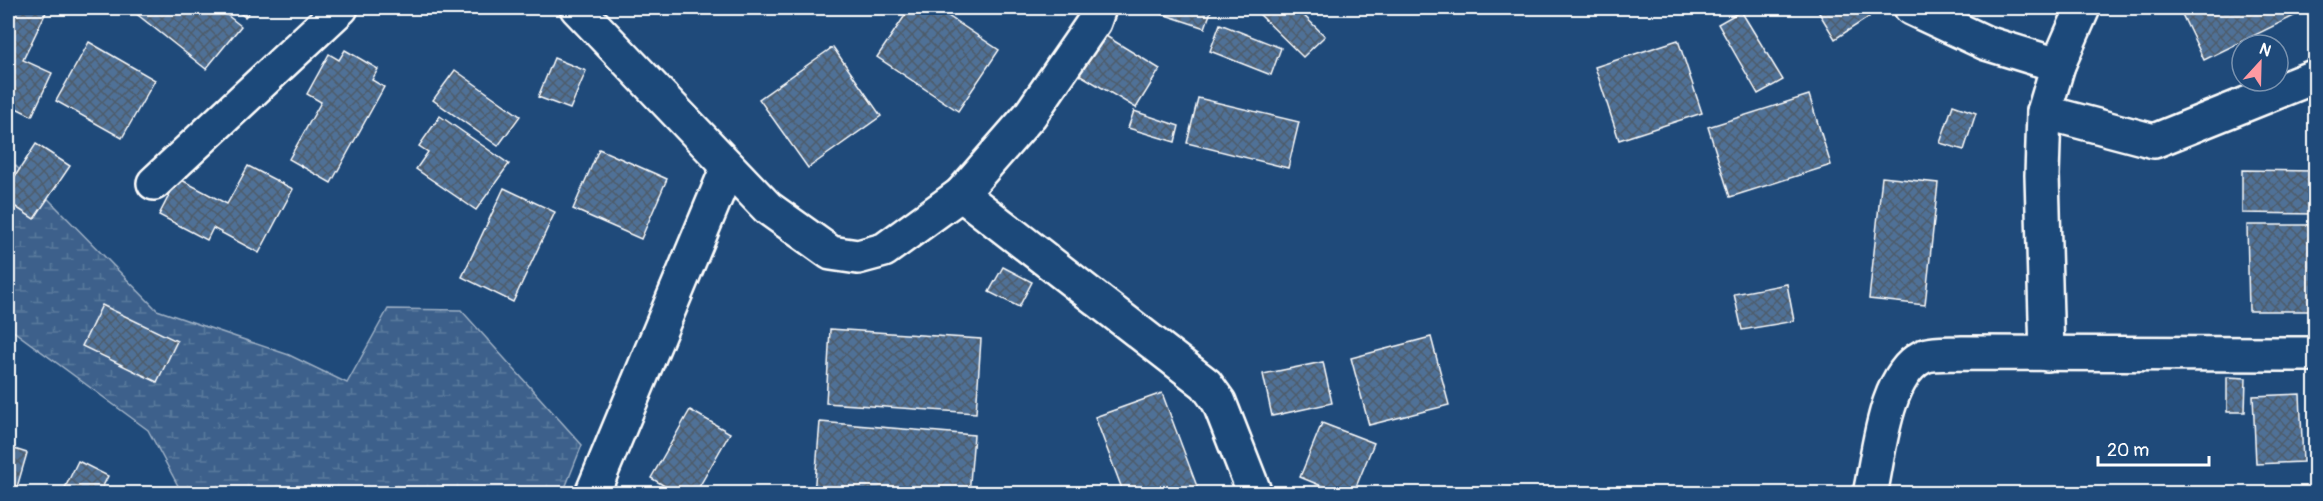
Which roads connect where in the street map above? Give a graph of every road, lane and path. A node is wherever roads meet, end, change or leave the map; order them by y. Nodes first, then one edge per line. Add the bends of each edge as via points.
1 (341, 8) edge
2 (577, 8) edge
3 (1099, 8) edge
4 (1911, 8) edge
5 (2082, 8) edge
6 (2058, 64) junction
7 (2316, 76) edge
8 (2044, 112) junction
9 (728, 167) junction
10 (154, 183) dead end
11 (962, 194) junction
12 (2047, 354) junction
13 (2316, 354) edge
14 (592, 494) edge
15 (1256, 494) edge
16 (1870, 494) edge

1 - 10 street
2 - 9 street
3 - 11 street via 1094,22 1030,115
4 - 6 street via 1986,43
5 - 6 street
6 - 8 street
7 - 8 street via 2154,141
8 - 12 street
9 - 11 street via 768,208 831,253 858,257 884,250
9 - 14 street
11 - 15 street via 1206,384 1219,402
12 - 13 street
12 - 16 street via 1923,356 1907,368 1893,391

